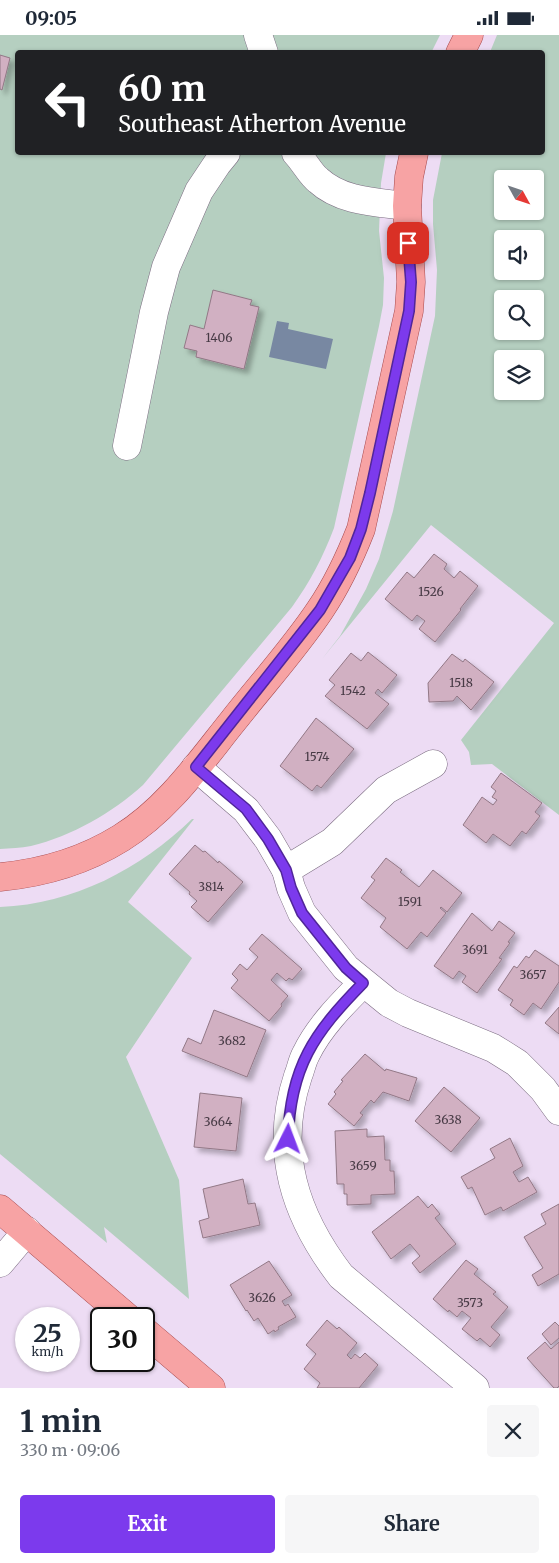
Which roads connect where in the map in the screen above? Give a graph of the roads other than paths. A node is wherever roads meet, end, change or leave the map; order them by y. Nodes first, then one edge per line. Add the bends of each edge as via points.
1 (258, 35) edge
2 (469, 35) edge
3 (263, 50) edge
4 (462, 50) edge
5 (224, 155) edge
6 (298, 155) edge
7 (414, 155) edge
8 (407, 206) junction
9 (127, 446) dead end
10 (433, 764) dead end
11 (196, 767) junction
12 (286, 870) junction
13 (0, 877) edge
14 (363, 983) junction
15 (559, 1111) edge
16 (0, 1209) edge
17 (27, 1231) junction
18 (0, 1263) edge
19 (115, 1307) edge
20 (155, 1340) edge
21 (211, 1388) edge
22 (475, 1388) edge

1 - 3 street
2 - 4 main road
5 - 9 street via 199,191 166,267
6 - 8 street via 329,190 351,199
7 - 8 main road
8 - 11 main road via 411,282 409,311 361,529 350,558 320,610
10 - 12 street via 386,790 332,842
11 - 12 street via 246,809
11 - 13 main road via 162,806 117,841 64,865
12 - 14 street via 302,913 346,968
14 - 15 street via 408,1013 493,1048 517,1063
14 - 22 street via 323,1027 306,1055 292,1095 288,1157 295,1194 310,1229 341,1277
16 - 17 main road
17 - 18 street
17 - 19 main road
20 - 21 main road

